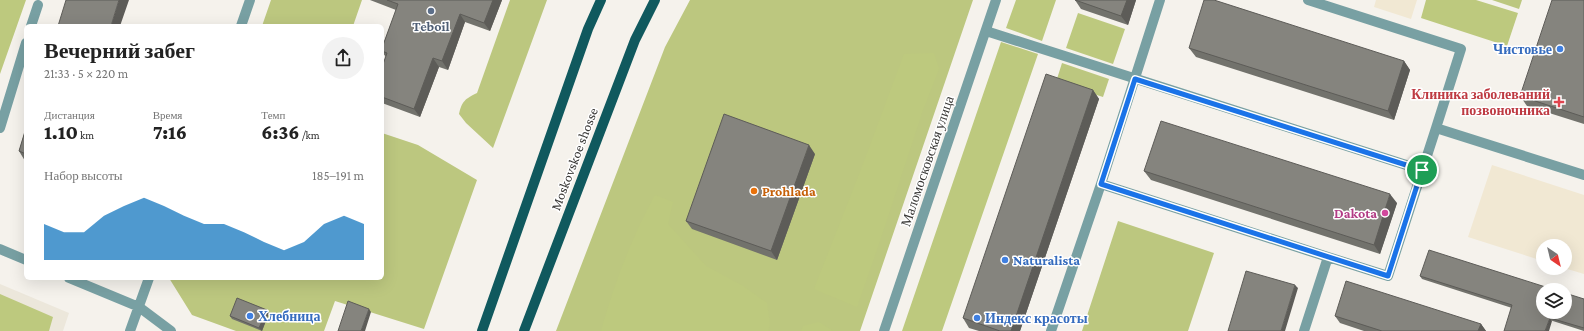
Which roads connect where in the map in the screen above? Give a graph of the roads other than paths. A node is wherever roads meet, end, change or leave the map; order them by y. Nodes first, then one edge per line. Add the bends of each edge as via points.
1 (250, 0) edge
2 (601, 0) edge
3 (655, 0) edge
4 (996, 0) edge
5 (1160, 0) edge
6 (1308, 0) edge
7 (38, 5) dead end
8 (32, 24) edge
9 (242, 24) edge
10 (986, 31) junction
11 (24, 50) edge
12 (1135, 79) junction
13 (0, 128) edge
14 (1436, 128) junction
15 (1422, 170) junction
16 (1584, 175) edge
17 (1101, 184) junction
18 (0, 249) edge
19 (1328, 257) junction
20 (24, 259) edge
21 (74, 280) edge
22 (148, 280) edge
23 (139, 307) junction
24 (130, 331) edge
25 (171, 331) edge
26 (482, 331) edge
27 (524, 331) edge
28 (884, 331) edge
29 (1051, 331) edge
30 (1304, 331) edge

1 - 9 street
2 - 26 main road, Moskovskoe shosse via 588,29
3 - 27 main road, Moskovskoe shosse via 635,40
4 - 10 street, Маломосковская улица
5 - 12 street
6 - 14 street via 1461,49
7 - 8 street
10 - 12 street
10 - 28 street, Маломосковская улица
11 - 13 street
12 - 15 street
12 - 17 street
14 - 15 street
14 - 16 street
15 - 19 street via 1388,276
17 - 19 street
17 - 29 street
18 - 20 street
19 - 30 street
21 - 23 street
22 - 23 street
23 - 24 street
23 - 25 street

